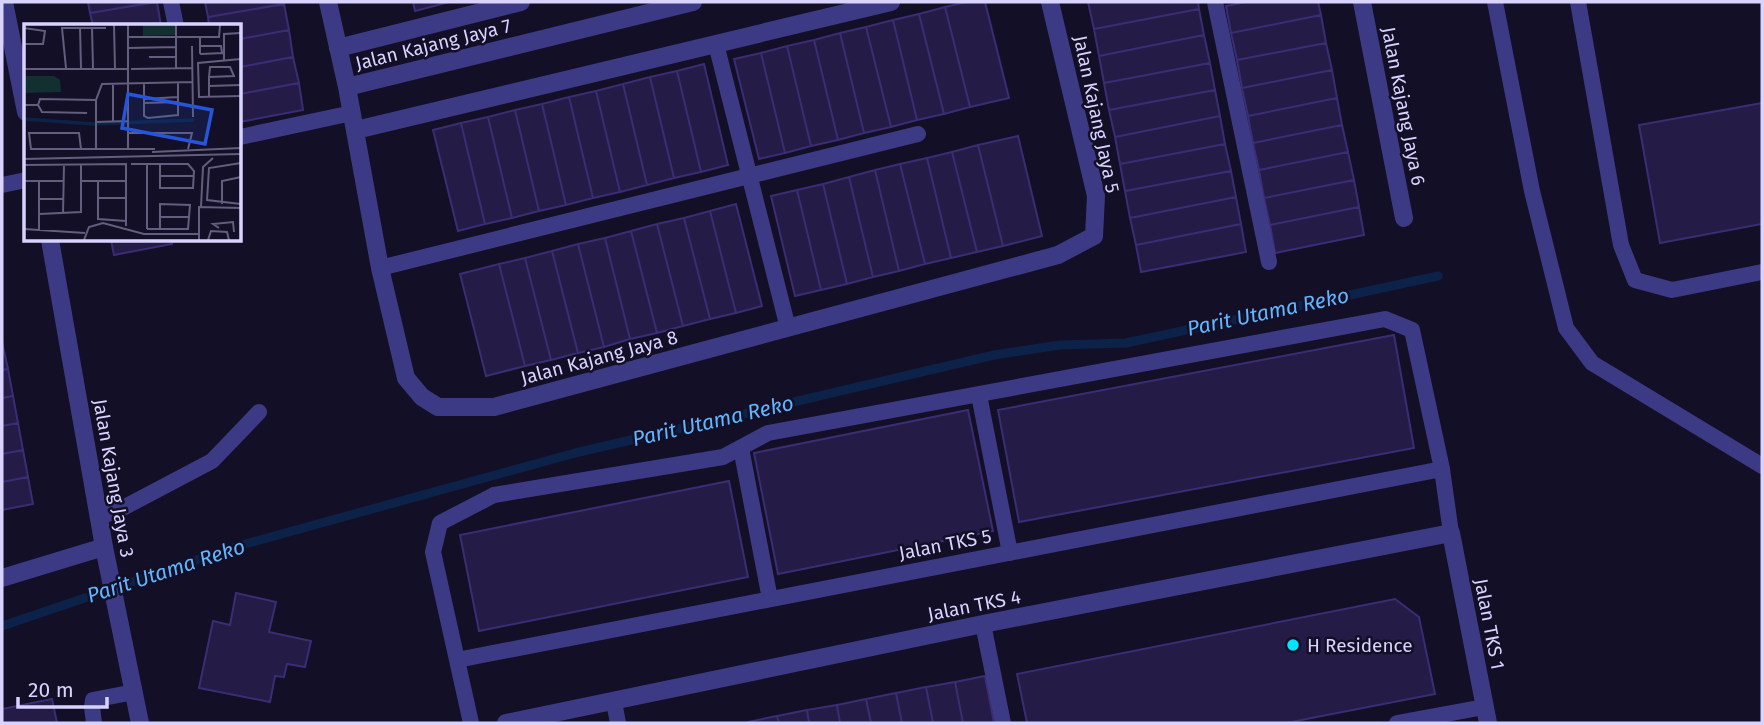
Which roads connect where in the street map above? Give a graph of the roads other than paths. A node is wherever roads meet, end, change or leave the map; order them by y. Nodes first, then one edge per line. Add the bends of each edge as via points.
1 (4, 2) edge
2 (171, 2) edge
3 (328, 2) edge
4 (521, 2) edge
5 (692, 2) edge
6 (891, 2) edge
7 (1050, 2) edge
8 (1214, 2) edge
9 (1362, 2) edge
10 (1495, 2) edge
11 (1578, 2) edge
12 (176, 24) edge
13 (716, 44) junction
14 (338, 48) junction
15 (347, 86) junction
16 (24, 102) edge
17 (354, 122) junction
18 (918, 134) dead end
19 (242, 137) edge
20 (748, 177) junction
21 (24, 180) edge
22 (2, 185) edge
23 (1404, 218) dead end
24 (1094, 236) joint
25 (50, 242) edge
26 (1269, 262) dead end
27 (380, 268) junction
28 (1762, 272) edge
29 (788, 328) junction
30 (979, 395) junction
31 (258, 412) dead end
32 (741, 448) junction
33 (1762, 466) edge
34 (1443, 469) junction
35 (99, 517) junction
36 (1451, 533) junction
37 (105, 551) junction
38 (1010, 553) junction
39 (2, 578) edge
40 (771, 599) junction
41 (983, 624) junction
42 (457, 660) junction
43 (134, 692) junction
44 (614, 702) junction
45 (1486, 715) edge
46 (94, 723) edge
47 (140, 723) edge
48 (471, 723) edge
49 (506, 723) edge
50 (618, 723) edge
51 (1003, 723) edge
52 (1397, 723) edge

1 - 16 street
2 - 12 lane
3 - 14 street, Jalan Kajang Jaya 8
4 - 14 street
5 - 15 street, Jalan Kajang Jaya 7
6 - 13 street
7 - 24 street, Jalan Kajang Jaya 5 via 1096,196
8 - 26 lane
9 - 23 street, Jalan Kajang Jaya 6
10 - 33 lane via 1532,191 1566,328 1592,363
11 - 28 lane via 1621,245 1635,280 1672,290
13 - 17 street
13 - 20 lane
14 - 15 street, Jalan Kajang Jaya 8
15 - 17 street, Jalan Kajang Jaya 8
17 - 19 lane
17 - 27 street, Jalan Kajang Jaya 8
18 - 20 lane
20 - 27 lane
20 - 29 lane
21 - 22 lane
24 - 29 street, Jalan Kajang Jaya 8 via 1058,255
25 - 35 street, Jalan Kajang Jaya 3
27 - 29 street, Jalan Kajang Jaya 8 via 406,378 438,407 494,407
30 - 32 lane via 768,433
30 - 34 lane via 1385,319 1412,330
30 - 38 lane
31 - 35 lane via 212,461
32 - 40 lane
32 - 42 lane via 723,457 494,495 440,523 433,552
34 - 36 lane
34 - 38 lane, Jalan TKS 5
35 - 37 street, Jalan Kajang Jaya 3
36 - 41 street, Jalan TKS 4
36 - 45 street, Jalan TKS 1
37 - 39 street
37 - 43 street, Jalan Kajang Jaya 3
38 - 40 lane, Jalan TKS 5
40 - 42 lane, Jalan TKS 5
41 - 44 street, Jalan TKS 4
41 - 51 lane
42 - 48 lane
43 - 46 lane via 93,700
43 - 47 street, Jalan Kajang Jaya 3
44 - 49 street, Jalan TKS 4
44 - 50 lane
45 - 52 lane

